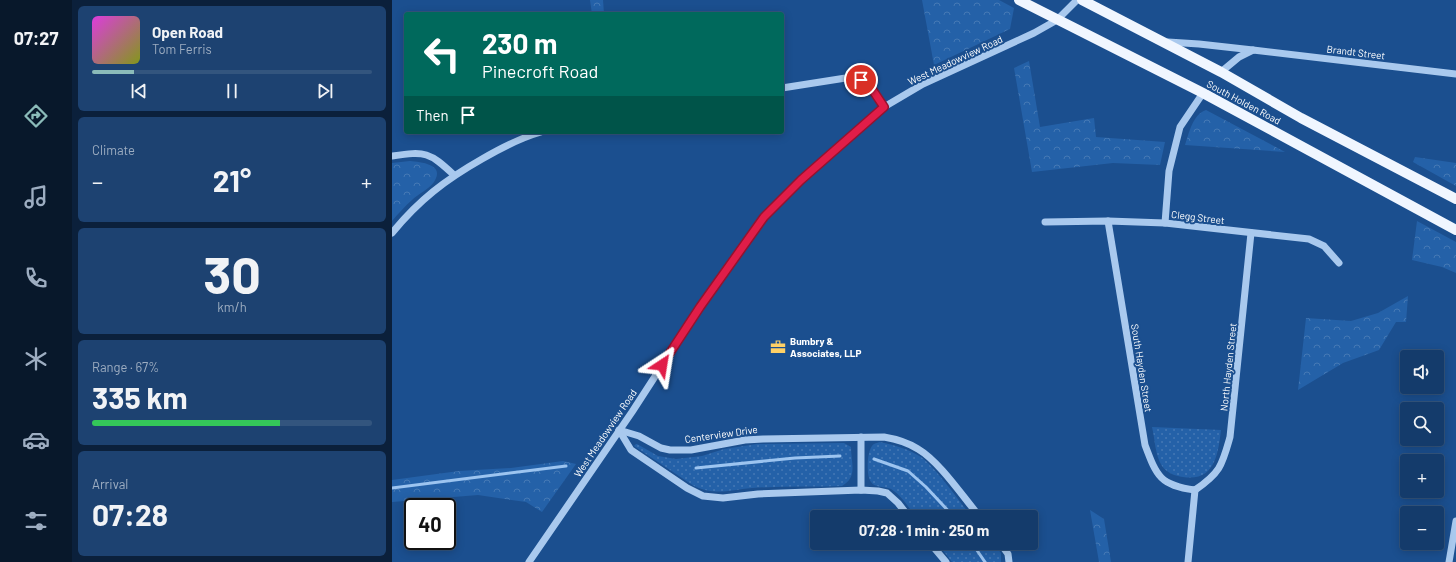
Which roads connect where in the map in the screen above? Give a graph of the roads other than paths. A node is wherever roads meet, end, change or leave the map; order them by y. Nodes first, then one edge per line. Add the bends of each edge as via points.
1 (1019, 0) edge
2 (1077, 0) edge
3 (1082, 0) edge
4 (1057, 20) junction
5 (1164, 42) junction
6 (1253, 50) junction
7 (1221, 72) junction
8 (1456, 74) edge
9 (784, 88) edge
10 (1202, 93) junction
11 (884, 107) junction
12 (536, 134) edge
13 (392, 156) edge
14 (454, 175) junction
15 (1456, 199) edge
16 (1108, 221) junction
17 (1045, 222) dead end
18 (1165, 223) junction
19 (1456, 230) edge
20 (392, 233) edge
21 (1251, 233) junction
22 (1339, 263) dead end
23 (619, 430) junction
24 (861, 438) junction
25 (861, 490) junction
26 (1196, 490) junction
27 (904, 510) edge
28 (974, 510) edge
29 (1456, 521) edge
30 (936, 550) edge
31 (1005, 550) edge
32 (529, 562) edge
33 (946, 562) edge
34 (1009, 562) edge
35 (1188, 562) edge
36 (1449, 562) edge

1 - 4 main road, South Holden Road
2 - 4 street, West Meadowview Road
3 - 5 main road, South Holden Road
4 - 10 main road, South Holden Road
4 - 11 street, West Meadowview Road via 1026,38 922,84
5 - 6 street, Brandt Street
5 - 7 main road, South Holden Road
6 - 7 street via 1239,57
6 - 8 street, Brandt Street
7 - 15 main road, South Holden Road via 1301,118
9 - 11 street via 852,77 861,80 872,89
10 - 18 street via 1180,127 1169,171
10 - 19 main road, South Holden Road
11 - 23 street, West Meadowview Road via 801,180 764,217 700,307
12 - 14 street via 505,146
13 - 14 street via 422,153 438,160
14 - 20 street via 429,194
16 - 17 street, Clegg Street
16 - 18 street, Clegg Street
16 - 26 street, South Hayden Street via 1145,445 1154,469 1166,482
18 - 21 street, Clegg Street
21 - 22 street, Clegg Street via 1309,239 1324,246
21 - 26 street, North Hayden Street via 1230,437 1223,464
23 - 24 street, Centerview Drive via 670,450 691,450 745,440
23 - 25 street via 632,450 703,496 723,498
23 - 32 street, West Meadowview Road
24 - 25 street
24 - 28 street, Centerview Drive via 884,437 918,449 936,464
25 - 27 street via 887,493
26 - 35 street
29 - 36 street
30 - 33 street
31 - 34 street

